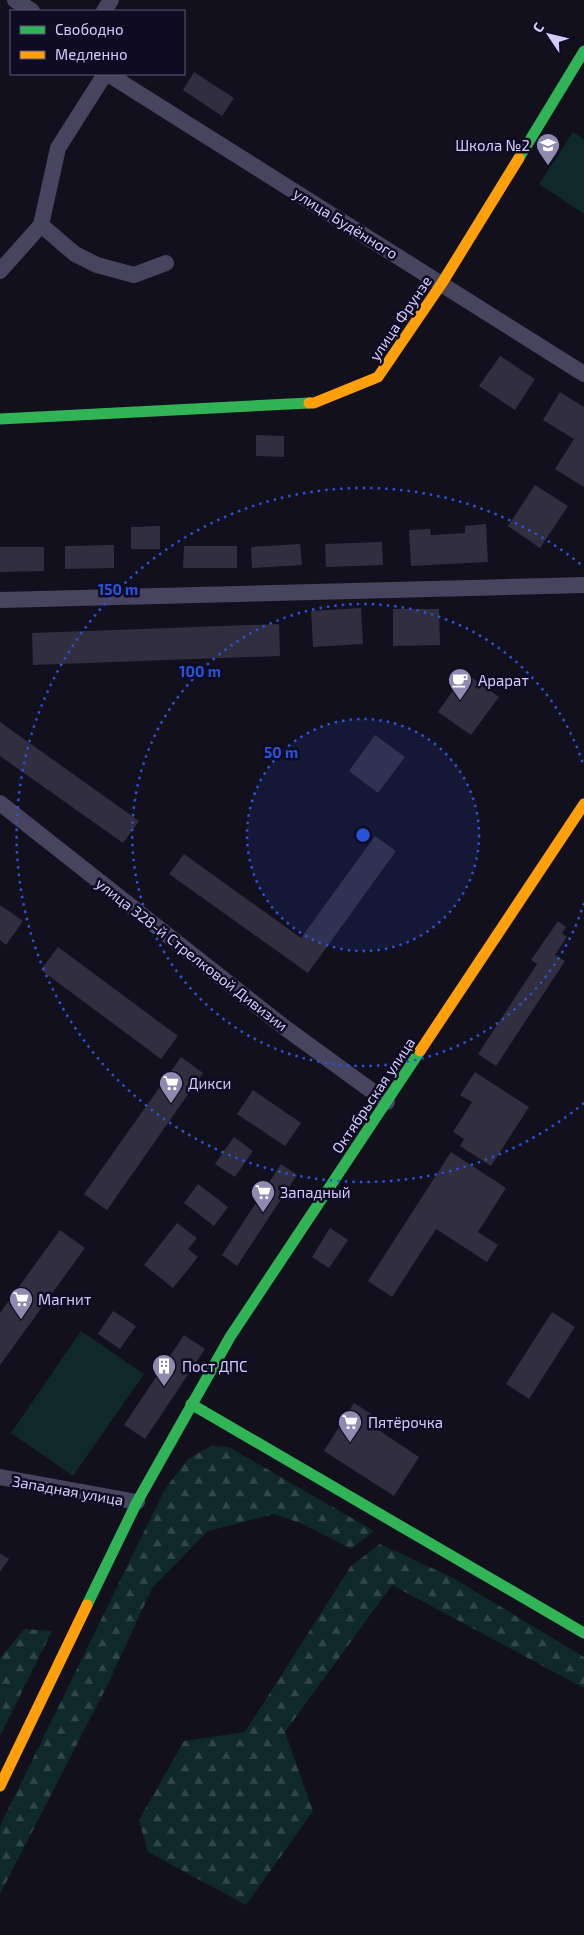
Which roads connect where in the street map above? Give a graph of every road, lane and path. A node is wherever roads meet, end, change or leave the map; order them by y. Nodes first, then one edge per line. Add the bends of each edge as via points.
1 (15, 0) edge
2 (30, 10) edge
3 (584, 51) edge
4 (105, 75) edge
5 (108, 75) edge
6 (41, 226) junction
7 (166, 262) dead end
8 (0, 271) edge
9 (442, 283) junction
10 (584, 374) edge
11 (0, 419) edge
12 (584, 586) edge
13 (0, 600) edge
14 (0, 803) edge
15 (584, 804) edge
16 (387, 1102) junction
17 (191, 1404) junction
18 (0, 1477) edge
19 (137, 1502) junction
20 (584, 1632) edge
21 (0, 1786) edge

1 - 2 street
3 - 9 main road, улица Фрунзе
4 - 6 street via 58,148
5 - 9 street, улица Будённого
6 - 7 street via 75,254 97,265 134,276
6 - 8 street
9 - 10 street, улица Будённого
9 - 11 main road, улица Фрунзе via 378,377 314,403
12 - 13 street
14 - 16 street, улица 328-й Стрелковой Дивизии via 284,1027
15 - 16 main road, Октябрьская улица
16 - 17 main road, Октябрьская улица via 230,1337
17 - 19 main road, Октябрьская улица
17 - 20 main road
18 - 19 street, Западная улица
19 - 21 main road, Октябрьская улица

